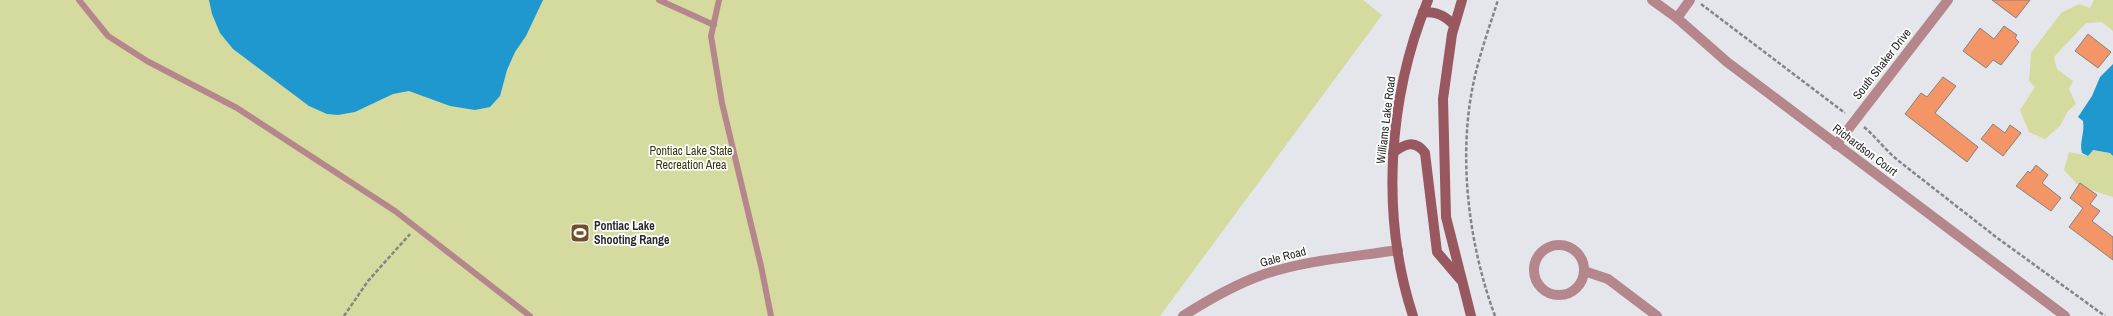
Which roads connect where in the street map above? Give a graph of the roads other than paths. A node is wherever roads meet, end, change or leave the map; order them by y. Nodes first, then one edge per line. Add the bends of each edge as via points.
1 (79, 0) edge
2 (659, 0) edge
3 (719, 0) edge
4 (1428, 0) edge
5 (1462, 0) edge
6 (1652, 0) edge
7 (1690, 0) edge
8 (1948, 0) edge
9 (1423, 12) junction
10 (1677, 18) junction
11 (714, 25) junction
12 (1454, 26) junction
13 (1836, 145) junction
14 (1393, 153) junction
15 (1398, 250) junction
16 (1584, 271) junction
17 (1463, 282) junction
18 (530, 316) edge
19 (771, 316) edge
20 (1183, 316) edge
21 (1413, 316) edge
22 (1471, 316) edge
23 (1657, 316) edge
24 (2065, 316) edge

1 - 18 lane via 108,36 147,61 237,108 395,211
2 - 11 lane
3 - 11 lane
4 - 9 main road, Williams Lake Road
5 - 12 main road
6 - 10 street, Richardson Court
7 - 10 street
8 - 13 street, South Shaker Drive
9 - 12 main road via 1445,16
9 - 14 main road, Williams Lake Road via 1406,66
10 - 13 street, Richardson Court via 1727,62
11 - 19 lane via 711,36 722,103
12 - 17 main road via 1443,98 1446,217
13 - 24 street, Richardson Court
14 - 15 main road, Williams Lake Road via 1392,200
14 - 17 main road via 1408,143 1421,147 1425,153 1438,252
15 - 20 street, Gale Road via 1312,262 1262,275 1214,296
15 - 21 main road, Williams Lake Road
16 - 16 street via 1580,256 1571,248 1559,245 1543,250 1534,264 1536,281 1541,288 1556,295 1564,295 1575,289 1583,279
16 - 23 street via 1608,279
17 - 22 main road

